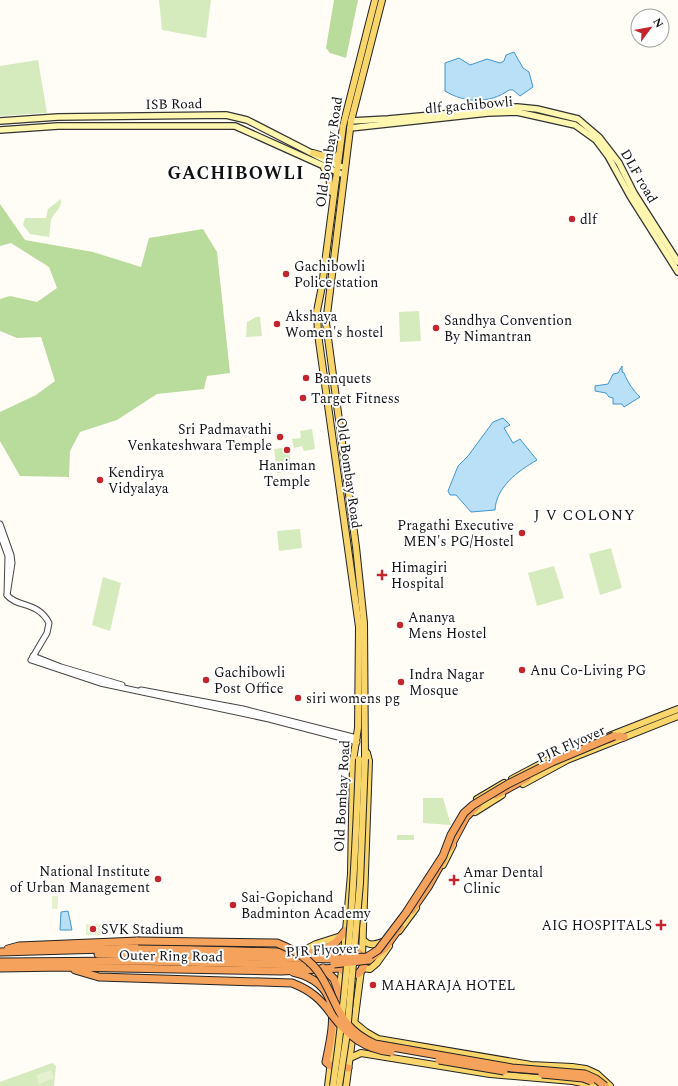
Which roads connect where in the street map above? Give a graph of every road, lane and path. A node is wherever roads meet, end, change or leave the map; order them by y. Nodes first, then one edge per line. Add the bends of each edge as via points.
1 (374, 0) edge
2 (382, 0) edge
3 (156, 116) junction
4 (0, 121) edge
5 (577, 122) junction
6 (351, 124) junction
7 (156, 125) junction
8 (0, 130) edge
9 (313, 153) junction
10 (340, 153) junction
11 (338, 166) junction
12 (324, 168) junction
13 (345, 168) junction
14 (336, 173) junction
15 (344, 175) junction
16 (332, 204) junction
17 (678, 262) edge
18 (678, 272) edge
19 (320, 295) junction
20 (328, 296) junction
21 (0, 524) edge
22 (0, 534) edge
23 (7, 594) junction
24 (678, 709) edge
25 (678, 716) edge
26 (619, 736) junction
27 (355, 740) junction
28 (365, 748) junction
29 (362, 759) junction
30 (349, 899) junction
31 (364, 899) junction
32 (343, 933) junction
33 (363, 940) junction
34 (382, 942) junction
35 (0, 951) edge
36 (301, 952) junction
37 (316, 954) junction
38 (344, 954) junction
39 (0, 956) edge
40 (362, 957) junction
41 (0, 962) edge
42 (65, 967) junction
43 (0, 968) edge
44 (322, 968) junction
45 (341, 969) junction
46 (362, 969) junction
47 (281, 971) junction
48 (340, 996) junction
49 (355, 1023) junction
50 (350, 1058) junction
51 (331, 1066) junction
52 (348, 1068) junction
53 (605, 1083) edge
54 (328, 1086) edge
55 (333, 1086) edge
56 (339, 1086) edge
57 (346, 1086) edge
58 (598, 1086) edge
59 (610, 1086) edge

1 - 10 main road, Old Bombay Road via 348,103
2 - 6 main road, Old Bombay Road
3 - 4 main road, ISB Road via 58,117
3 - 7 main road
3 - 9 main road, ISB Road via 236,116
5 - 6 main road, DLF road via 517,107
5 - 17 main road, DLF road via 599,137 619,163 634,193
5 - 18 main road via 608,156
6 - 13 main road, Old Bombay Road
7 - 8 main road, ISB Road via 58,126
7 - 12 main road, ISB Road via 235,126
9 - 10 main road via 334,159
9 - 11 main road, ISB Road
10 - 11 main road, Old Bombay Road
11 - 13 main road, ISB Road
11 - 14 main road, Old Bombay Road
12 - 14 main road, ISB Road
12 - 16 main road via 330,180
13 - 15 main road, Old Bombay Road
14 - 15 main road, ISB Road
14 - 16 main road, Old Bombay Road
15 - 20 main road, Old Bombay Road
16 - 19 main road, Old Bombay Road
19 - 20 main road
19 - 27 main road, Old Bombay Road via 317,311 318,334 359,627
20 - 28 main road, Old Bombay Road via 326,337 365,627
21 - 23 street via 12,563
22 - 23 street via 8,556
23 - 27 street via 11,599 43,612 49,623 47,632 33,656 61,667 137,689 243,709
24 - 26 main road
25 - 26 main road
26 - 34 main road via 526,770 488,792 461,812 429,879
26 - 39 highway, PJR Flyover, bridge via 552,762 473,804 456,825 443,856 406,913 378,950 366,957 293,959 91,954
26 - 41 highway, PJR Flyover, bridge via 564,758 476,806 456,832 438,872 428,887 385,948 369,960 334,964 276,965 137,961
26 - 46 main road via 567,760 479,808 460,830 436,878 384,953 370,969
27 - 29 main road
27 - 30 main road, Old Bombay Road
28 - 29 main road
28 - 31 main road, Old Bombay Road via 369,761
29 - 55 main road, bridge via 345,992
29 - 56 main road, bridge via 360,883 347,1033
30 - 31 main road
30 - 32 main road, Old Bombay Road
31 - 33 main road, Old Bombay Road
32 - 36 main road
32 - 37 highway via 329,947
32 - 38 main road, Old Bombay Road
33 - 34 main road via 371,945
33 - 40 main road, Old Bombay Road
34 - 40 main road
35 - 36 highway, Outer Ring Road via 140,948
35 - 53 highway, bridge via 20,946 138,941 277,943 293,949 307,959 321,975 341,1017 358,1036 375,1044 512,1068 585,1074
36 - 37 highway, Outer Ring Road
37 - 38 highway, Outer Ring Road
38 - 40 highway via 353,951
38 - 45 highway via 340,961
40 - 46 highway
42 - 43 highway, Outer Ring Road
42 - 47 highway, Outer Ring Road
42 - 58 highway, bridge via 99,977 292,982 306,988 318,998 349,1035 370,1048 498,1070 584,1078
44 - 45 highway, Outer Ring Road
44 - 47 highway, Outer Ring Road
44 - 48 highway via 334,979
45 - 46 highway via 351,975
45 - 48 main road
46 - 49 main road
47 - 51 highway via 317,981 327,993 331,1001 334,1022 326,1062
48 - 51 main road
49 - 50 main road
49 - 53 main road via 378,1039 531,1065 586,1069
50 - 52 main road
50 - 58 main road via 361,1053 505,1076 572,1081
51 - 52 highway
51 - 54 main road
52 - 57 main road
53 - 59 main road

